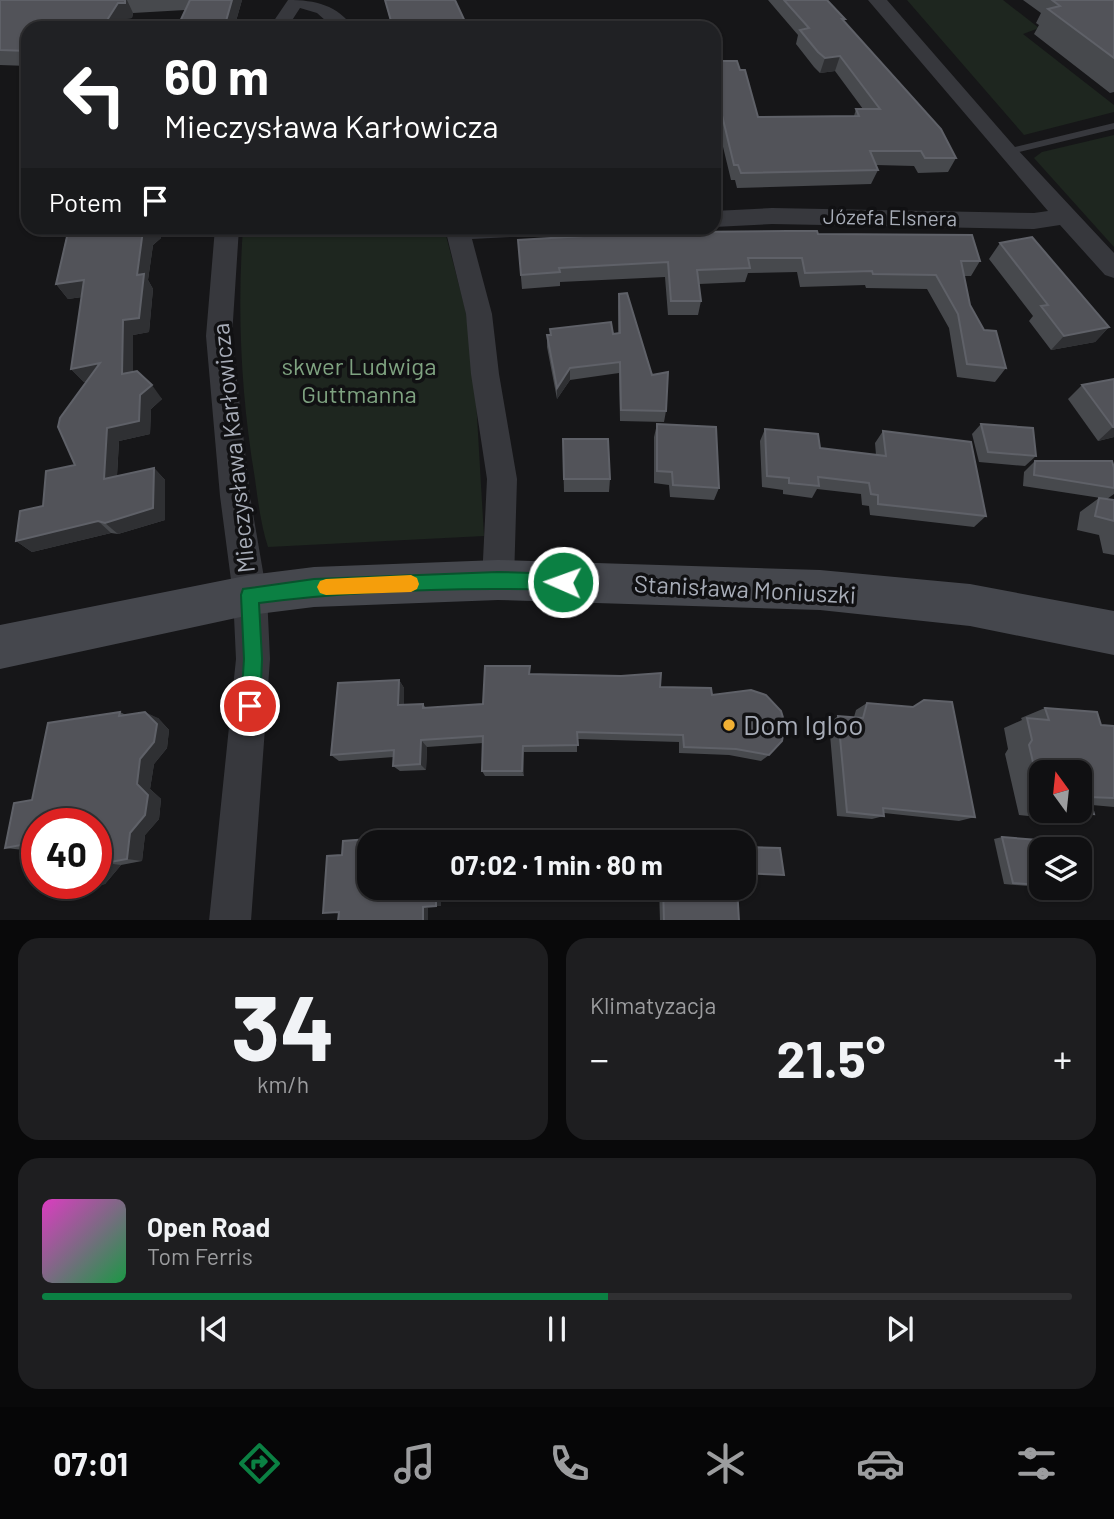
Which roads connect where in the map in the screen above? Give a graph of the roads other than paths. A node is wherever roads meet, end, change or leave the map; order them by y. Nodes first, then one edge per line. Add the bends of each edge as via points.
1 (877, 0) edge
2 (298, 1) edge
3 (283, 21) edge
4 (337, 21) edge
5 (1114, 127) edge
6 (1007, 152) junction
7 (1067, 216) junction
8 (721, 219) edge
9 (226, 235) edge
10 (459, 235) edge
11 (1114, 269) edge
12 (498, 580) junction
13 (250, 595) junction
14 (1114, 633) edge
15 (0, 647) edge
16 (230, 920) edge

1 - 6 street
2 - 3 street
2 - 4 street via 323,9
5 - 6 lane
6 - 7 street
7 - 8 street, Józefa Elsnera via 1034,221
7 - 11 street
9 - 13 street, Mieczysława Karłowicza via 219,336
10 - 12 street via 479,314 502,479
12 - 13 street, Stanisława Moniuszki via 314,587
12 - 14 street, Stanisława Moniuszki via 820,590 970,605
13 - 15 street, Stanisława Moniuszki
13 - 16 street, Mieczysława Karłowicza via 253,679

